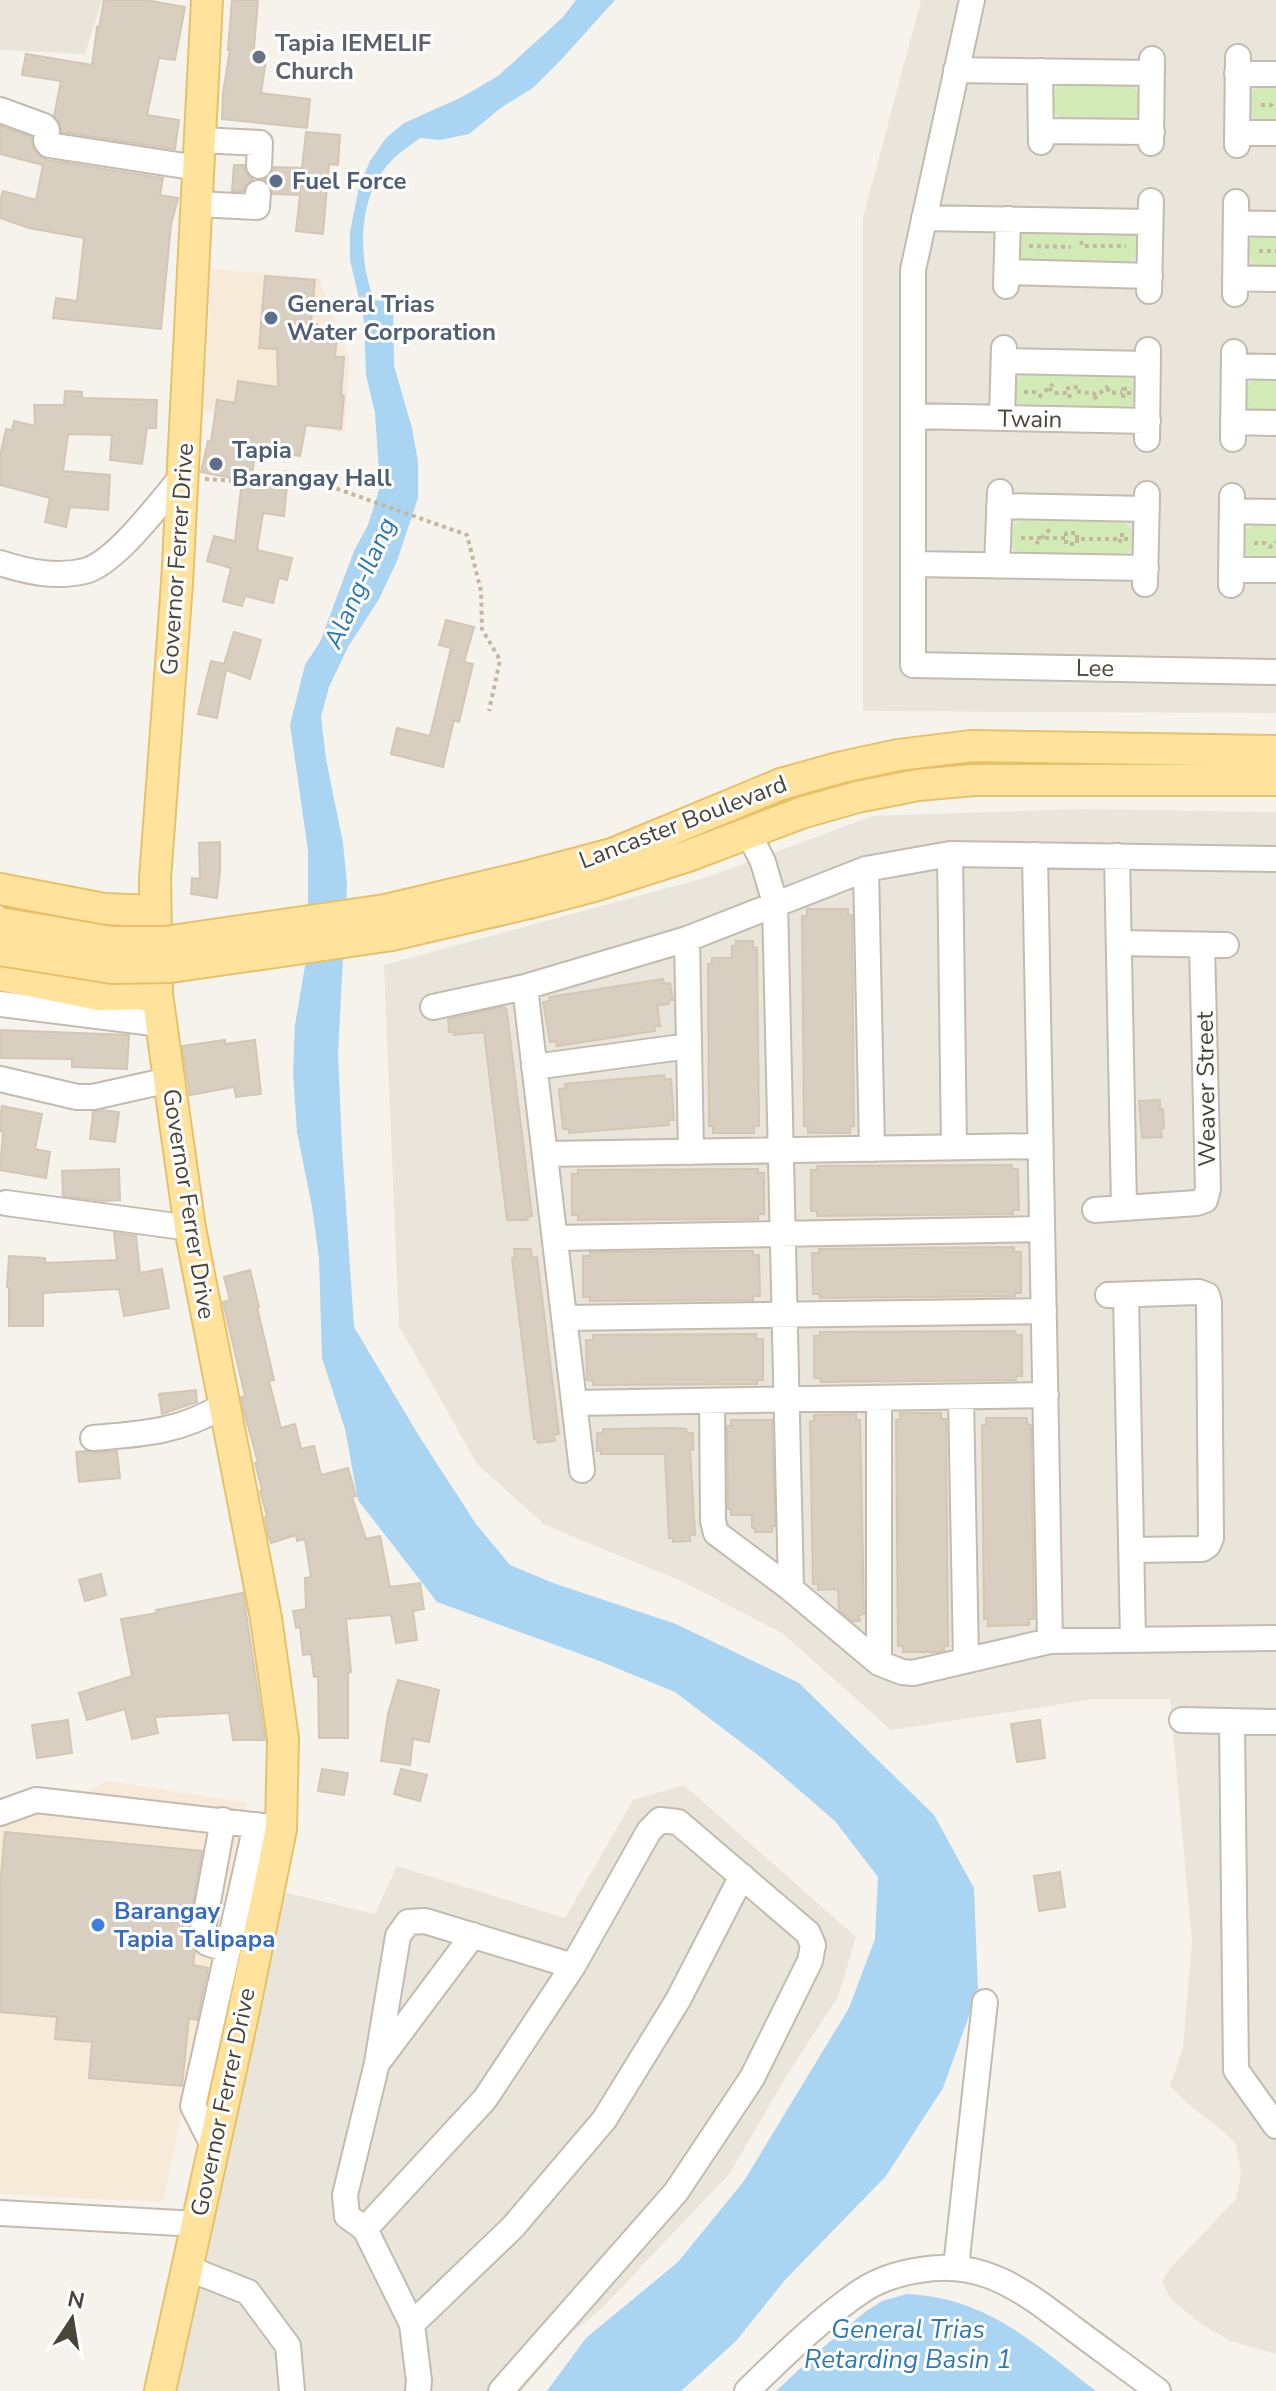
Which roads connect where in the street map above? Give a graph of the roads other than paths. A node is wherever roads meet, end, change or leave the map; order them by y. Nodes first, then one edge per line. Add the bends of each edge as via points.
1 (207, 0) edge
2 (972, 0) edge
3 (956, 70) junction
4 (1040, 71) junction
5 (1276, 74) edge
6 (0, 110) edge
7 (1276, 133) edge
8 (199, 154) junction
9 (259, 166) dead end
10 (258, 193) dead end
11 (197, 204) junction
12 (924, 218) junction
13 (1008, 219) junction
14 (1276, 224) edge
15 (1276, 279) edge
16 (1276, 367) edge
17 (913, 416) junction
18 (1010, 418) junction
19 (1276, 423) edge
20 (182, 477) junction
21 (1276, 512) edge
22 (0, 563) edge
23 (913, 564) junction
24 (1006, 566) junction
25 (1276, 570) edge
26 (1276, 672) edge
27 (1276, 751) edge
28 (1276, 780) edge
29 (749, 834) junction
30 (950, 854) junction
31 (1035, 855) junction
32 (1117, 856) junction
33 (1276, 859) edge
34 (866, 869) junction
35 (0, 889) edge
36 (527, 890) junction
37 (775, 903) junction
38 (155, 911) junction
39 (0, 923) edge
40 (687, 939) junction
41 (1120, 943) junction
42 (0, 950) edge
43 (0, 975) edge
44 (525, 987) junction
45 (157, 994) junction
46 (0, 1004) edge
47 (433, 1007) dead end
48 (161, 1024) junction
49 (689, 1046) junction
50 (534, 1067) junction
51 (0, 1079) edge
52 (169, 1080) junction
53 (1040, 1146) junction
54 (954, 1147) junction
55 (872, 1149) junction
56 (781, 1150) junction
57 (691, 1152) junction
58 (545, 1154) junction
59 (6, 1203) dead end
60 (1124, 1207) junction
61 (1095, 1210) dead end
62 (190, 1228) junction
63 (1042, 1229) junction
64 (782, 1234) junction
65 (555, 1238) junction
66 (1044, 1311) junction
67 (784, 1315) junction
68 (565, 1318) junction
69 (1046, 1395) junction
70 (961, 1397) junction
71 (879, 1398) junction
72 (787, 1400) junction
73 (712, 1401) junction
74 (575, 1403) junction
75 (224, 1405) junction
76 (93, 1438) dead end
77 (582, 1470) dead end
78 (1131, 1550) junction
79 (791, 1589) junction
80 (1276, 1638) edge
81 (1133, 1640) junction
82 (1050, 1641) junction
83 (966, 1660) junction
84 (879, 1663) junction
85 (1182, 1720) dead end
86 (1276, 1722) edge
87 (1232, 1723) junction
88 (0, 1813) edge
89 (223, 1820) junction
90 (269, 1827) junction
91 (742, 1876) junction
92 (473, 1935) junction
93 (228, 1950) junction
94 (573, 1966) junction
95 (985, 2002) dead end
96 (377, 2063) junction
97 (1276, 2126) edge
98 (214, 2147) junction
99 (0, 2213) edge
100 (197, 2224) junction
101 (365, 2229) junction
102 (956, 2267) junction
103 (187, 2268) junction
104 (412, 2324) junction
105 (160, 2391) edge
106 (292, 2391) edge
107 (418, 2391) edge
108 (501, 2391) edge
109 (747, 2391) edge
110 (1158, 2391) edge

1 - 8 main road, Governor Ferrer Drive
2 - 3 street
3 - 4 street
3 - 12 street
4 - 4 street via 1041,136 1152,138 1152,65
5 - 7 street via 1238,65 1237,139
6 - 8 street via 44,126 49,145
8 - 9 street via 260,143
8 - 11 main road, Governor Ferrer Drive
10 - 11 street via 257,207
11 - 20 main road, Governor Ferrer Drive
12 - 13 street
12 - 17 street via 913,270
13 - 13 street via 1011,278 1077,274 1149,284 1143,215
14 - 15 street via 1236,213 1235,286
16 - 19 street via 1234,359 1233,431
17 - 18 street, Twain
17 - 23 street
18 - 18 street, Twain via 1073,419 1148,430 1142,359 1073,362 1004,354
20 - 22 street via 120,549 88,570 49,574
20 - 38 main road, Governor Ferrer Drive
21 - 25 street via 1232,503 1231,577
23 - 24 street
23 - 26 street, Lee via 913,665
24 - 24 street via 1146,576 1139,504 1069,507 999,499
27 - 36 main road, Lancaster Boulevard via 971,746 898,755 781,784
28 - 29 main road, Lancaster Boulevard via 974,780 918,785 801,813
29 - 36 main road, Lancaster Boulevard via 594,886
29 - 37 street
30 - 31 street
30 - 34 street
30 - 54 street
31 - 32 street
31 - 53 street
32 - 33 street
32 - 41 street
34 - 37 street
34 - 55 street
35 - 38 main road via 104,909
36 - 39 main road, Lancaster Boulevard, bridge via 165,942 111,942
36 - 42 main road, Lancaster Boulevard, bridge via 392,935 171,967 112,968
37 - 40 street
37 - 56 street
38 - 45 main road, Governor Ferrer Drive
40 - 44 street
40 - 49 street
41 - 60 street
41 - 60 street, Weaver Street via 1214,945 1205,1200
43 - 45 main road via 99,995
44 - 47 street
44 - 50 street
45 - 48 main road, Governor Ferrer Drive
46 - 48 street
48 - 52 main road, Governor Ferrer Drive
49 - 50 street
49 - 57 street
50 - 58 street
51 - 52 street via 77,1097
52 - 62 main road, Governor Ferrer Drive
53 - 54 street
53 - 63 street
54 - 55 street
55 - 56 street
56 - 57 street
56 - 64 street
57 - 58 street
58 - 65 street
59 - 62 street
60 - 61 street, Weaver Street
62 - 75 main road, Governor Ferrer Drive
63 - 64 street
63 - 66 street
64 - 65 street
64 - 67 street
65 - 68 street
66 - 67 street
66 - 69 street
67 - 68 street
67 - 72 street
68 - 74 street
69 - 70 street
69 - 82 street
70 - 71 street
70 - 83 street
71 - 72 street
71 - 84 street
72 - 73 street
72 - 79 street
73 - 74 street
73 - 79 street via 716,1533
74 - 77 street
75 - 76 street via 177,1427
75 - 90 main road, Governor Ferrer Drive via 266,1618 283,1739
78 - 78 street via 1117,1295 1199,1292 1209,1302 1211,1538 1202,1549
78 - 81 street
79 - 84 street
80 - 81 street
81 - 82 street
82 - 83 street
83 - 84 street via 913,1673
85 - 87 street
86 - 87 street
87 - 97 street via 1236,2070
88 - 89 street via 36,1800
89 - 90 street
89 - 93 street via 203,1929 207,1943
90 - 93 street
90 - 98 main road, Governor Ferrer Drive
91 - 94 street via 678,1822 660,1820
91 - 104 street via 678,2000 604,2120 513,2227
91 - 108 street via 808,1933 813,1945 810,1961 752,2078 676,2192
92 - 94 street
92 - 96 street
92 - 96 street via 425,1921 408,1922 398,1936
93 - 98 street via 193,2106
94 - 101 street via 485,2099
95 - 102 street
96 - 101 street via 345,2195 347,2216
98 - 100 main road, Governor Ferrer Drive
99 - 100 street
100 - 103 main road, Governor Ferrer Drive
101 - 104 street
102 - 109 street via 910,2271 862,2291
102 - 110 street via 986,2273 1026,2294
103 - 105 main road, Governor Ferrer Drive
103 - 106 street via 248,2292 288,2346
104 - 107 street

